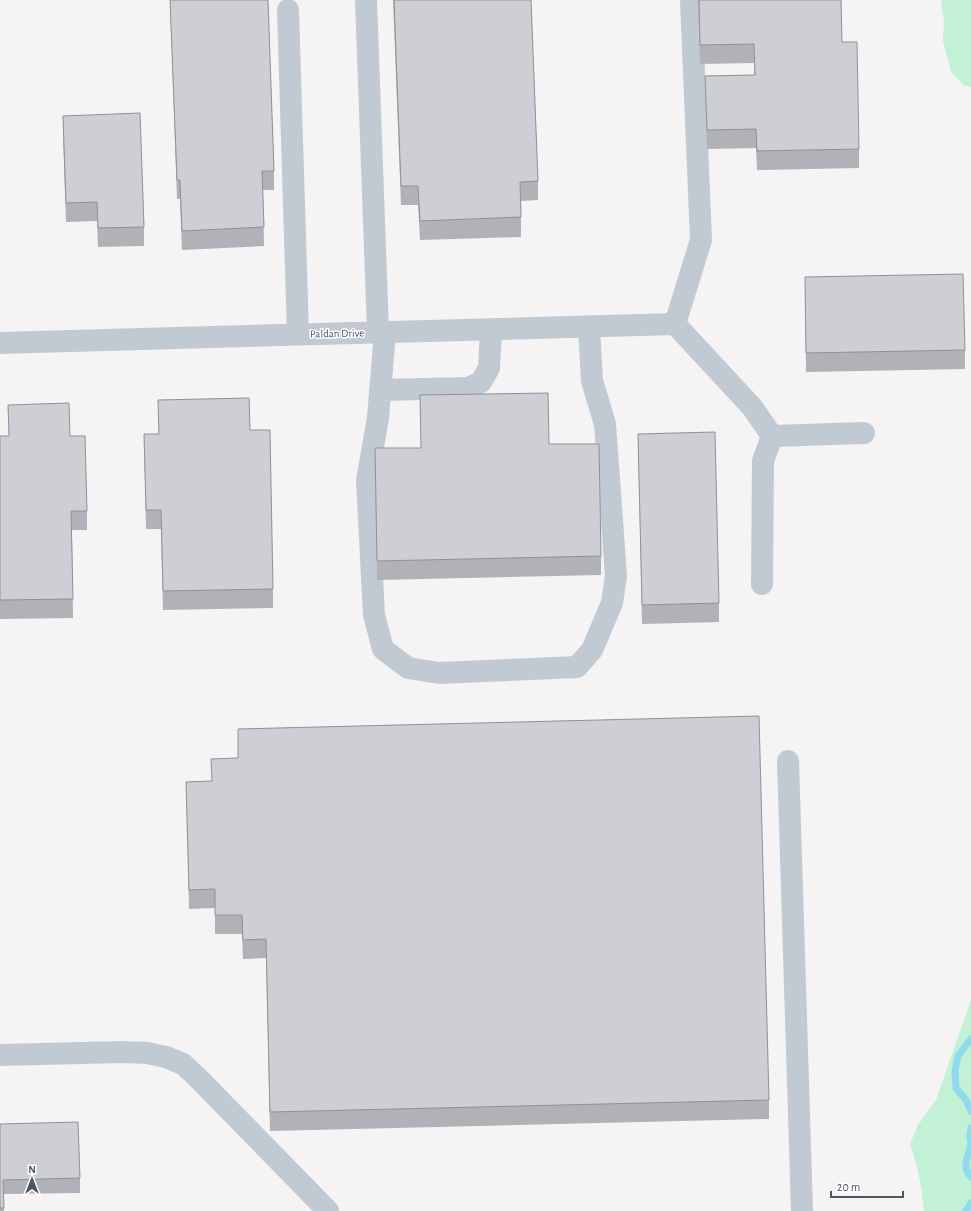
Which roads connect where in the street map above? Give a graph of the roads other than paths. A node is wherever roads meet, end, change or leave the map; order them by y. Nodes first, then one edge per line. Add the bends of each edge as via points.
1 (366, 0) edge
2 (691, 0) edge
3 (288, 10) dead end
4 (674, 324) junction
5 (589, 327) junction
6 (491, 329) junction
7 (381, 332) junction
8 (298, 334) junction
9 (0, 343) edge
10 (380, 390) junction
11 (864, 433) dead end
12 (772, 436) junction
13 (762, 584) dead end
14 (788, 761) dead end
15 (0, 1055) edge
16 (328, 1211) edge
17 (802, 1211) edge

1 - 7 street
2 - 4 street via 701,240
3 - 8 street
4 - 5 street, Paldan Drive
4 - 12 street via 752,407
5 - 6 street, Paldan Drive
5 - 10 street via 592,381 605,424 616,576 612,603 592,650 576,667 438,673 408,668 383,649 374,615 367,481
6 - 7 street, Paldan Drive
6 - 10 street via 489,368 482,382 468,388
7 - 8 street, Paldan Drive
7 - 10 street
8 - 9 street, Paldan Drive
11 - 12 street
12 - 13 street via 763,461
14 - 17 street
15 - 16 street via 147,1053 184,1064

